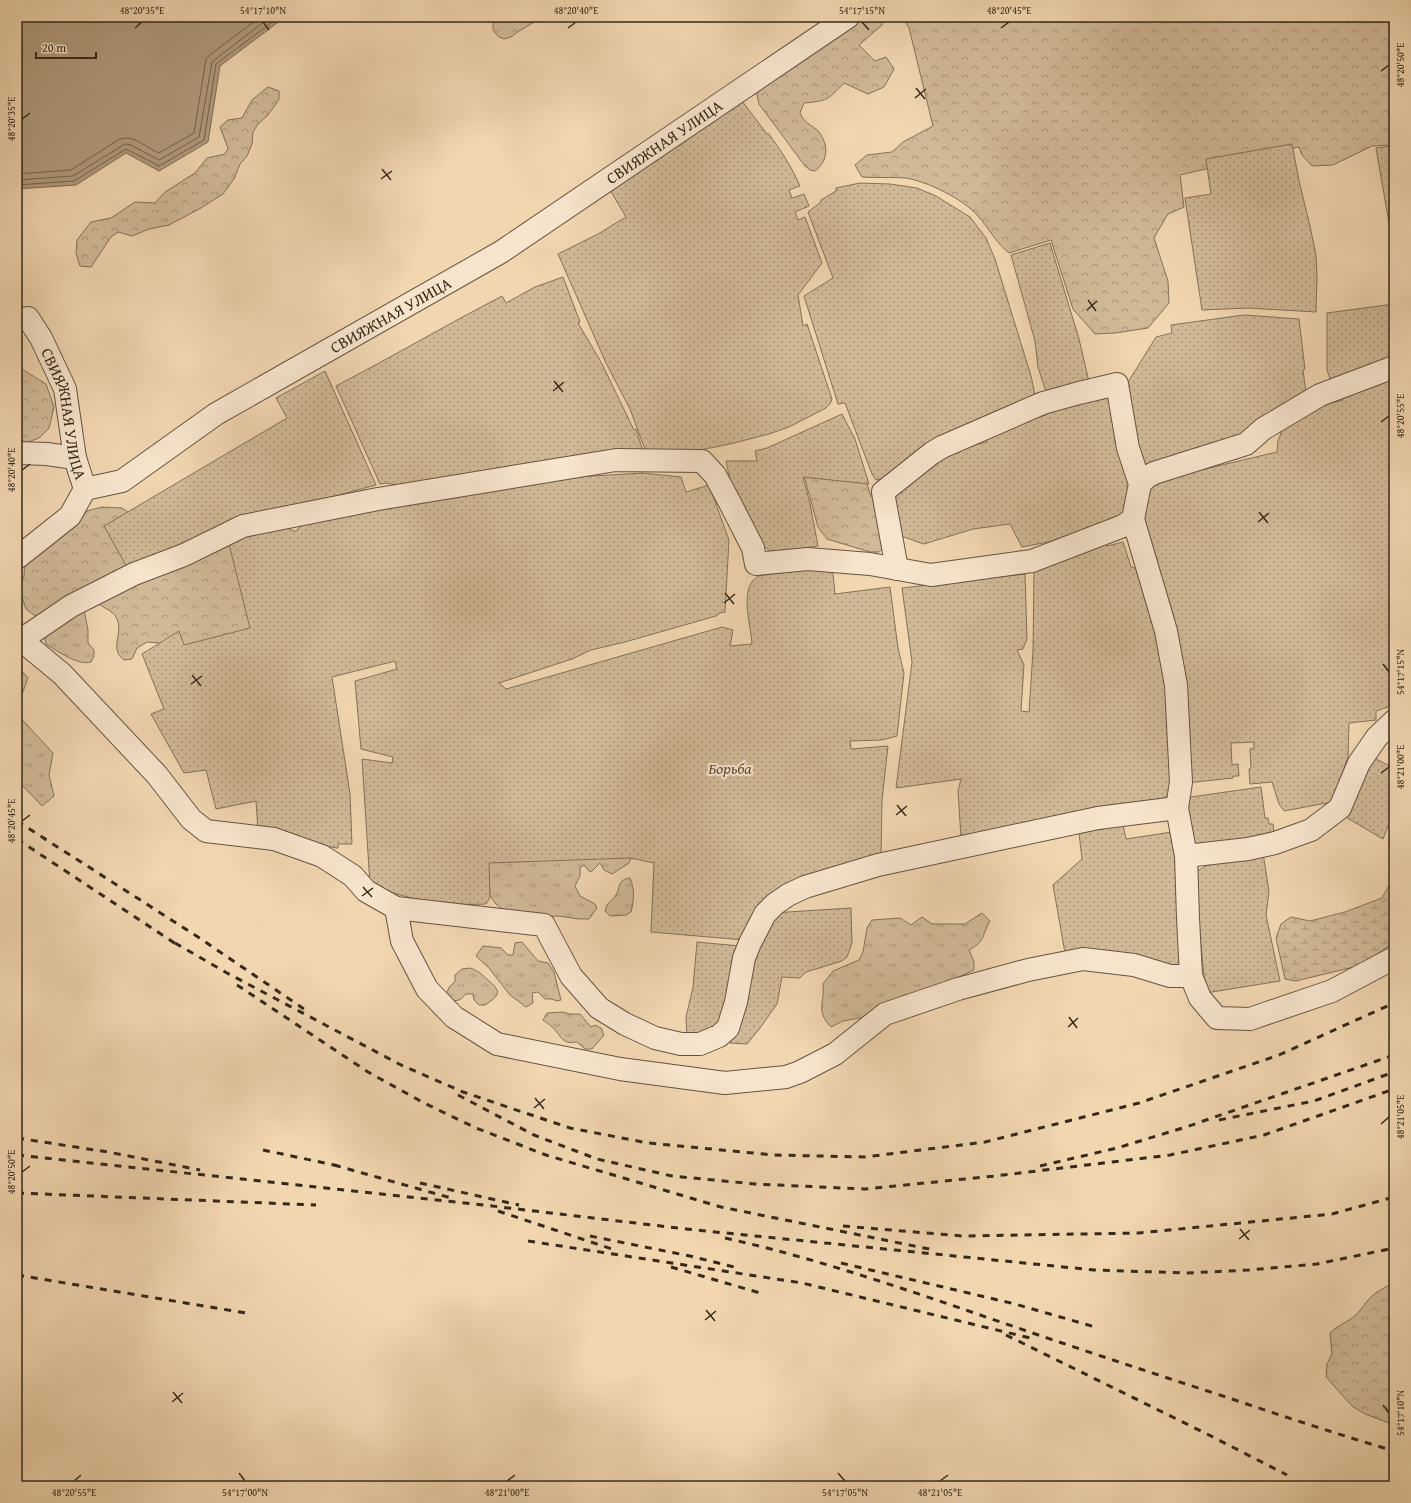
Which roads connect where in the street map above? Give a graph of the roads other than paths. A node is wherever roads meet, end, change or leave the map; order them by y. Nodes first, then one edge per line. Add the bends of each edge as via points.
1 (848, 17) edge
2 (17, 320) edge
3 (1394, 367) edge
4 (17, 453) edge
5 (76, 458) junction
6 (1140, 484) junction
7 (86, 489) junction
8 (1133, 519) junction
9 (17, 558) edge
10 (897, 569) junction
11 (19, 637) edge
12 (1394, 721) edge
13 (1177, 808) junction
14 (1186, 856) junction
15 (396, 908) junction
16 (1394, 958) edge
17 (1191, 976) junction

1 - 7 street, СВИЯЖНАЯ УЛИЦА via 501,252 216,414 122,481
2 - 5 street, СВИЯЖНАЯ УЛИЦА via 28,318 41,338 65,389
3 - 6 street via 1320,395 1263,430 1246,444 1154,473
4 - 5 street
5 - 7 street, СВИЯЖНАЯ УЛИЦА
6 - 8 street
6 - 10 street via 1128,448 1117,384 1043,403 942,447 883,492
7 - 9 street via 70,516
8 - 10 street via 1123,526 1032,561 931,575
8 - 13 street via 1166,631 1176,685 1181,782
10 - 11 street via 808,559 756,564 753,548 729,501 715,475 702,461 616,460 378,499 243,526 184,555 134,574 71,606
11 - 15 street via 62,674 157,775 191,819 206,831 274,839 322,856 353,876 366,890
12 - 14 street via 1377,737 1359,763 1340,808 1311,830 1255,848
13 - 14 street
13 - 15 street via 1098,818 878,865 805,887 788,895 766,914 750,943 744,958 736,1002 728,1028 719,1036 700,1044 681,1044 655,1038 624,1024 599,1008 571,976 544,925
14 - 17 street
15 - 17 street via 402,941 427,989 454,1017 497,1044 620,1069 725,1083 786,1078 835,1054 885,1014 958,989 1028,970 1083,959 1134,965 1170,976
16 - 17 street via 1332,991 1250,1019 1216,1018 1200,998

